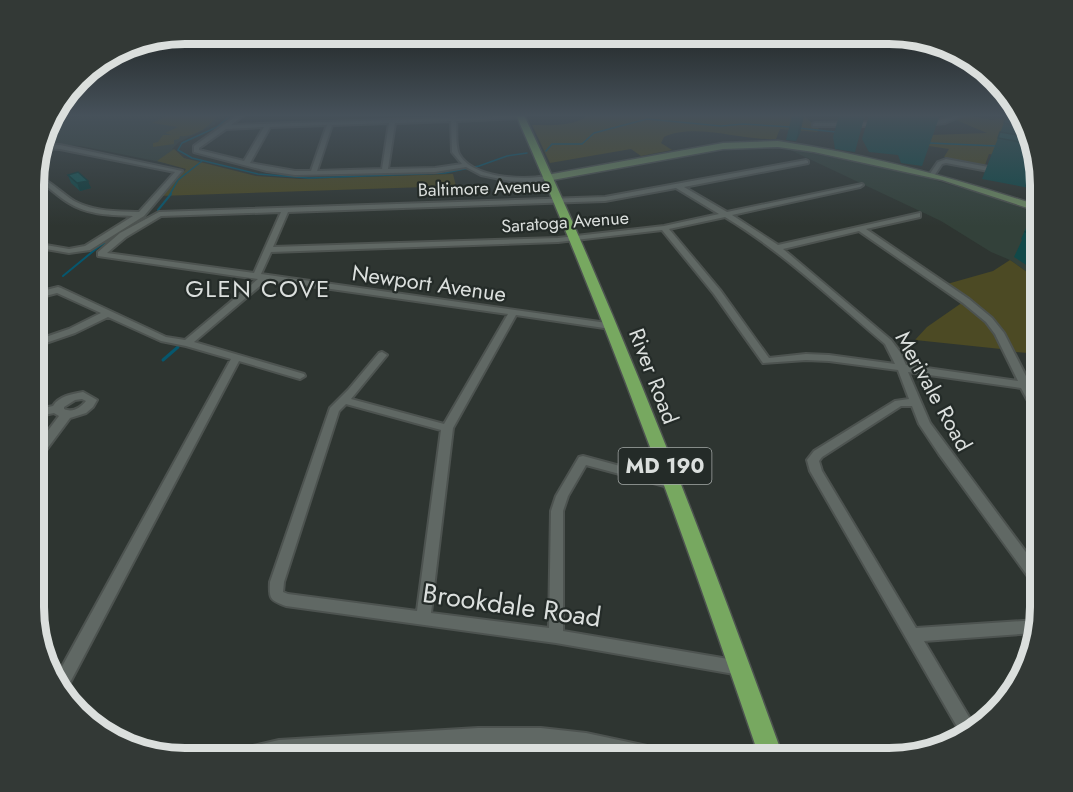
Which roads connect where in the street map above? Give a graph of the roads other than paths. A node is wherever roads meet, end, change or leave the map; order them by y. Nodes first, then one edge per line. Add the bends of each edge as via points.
1 (85, 152) edge
2 (200, 152) edge
3 (253, 152) edge
4 (320, 152) edge
5 (388, 152) edge
6 (454, 152) edge
7 (536, 152) edge
8 (686, 152) edge
9 (824, 152) edge
10 (806, 162) dead end
11 (246, 164) junction
12 (471, 167) junction
13 (385, 171) junction
14 (1006, 172) dead end
15 (313, 173) junction
16 (933, 175) junction
17 (547, 178) junction
18 (44, 181) edge
19 (860, 185) dead end
20 (678, 186) junction
21 (557, 201) junction
22 (1029, 206) edge
23 (286, 209) junction
24 (141, 214) junction
25 (726, 214) junction
26 (917, 215) dead end
27 (664, 228) junction
28 (861, 229) junction
29 (573, 238) junction
30 (44, 246) edge
31 (777, 248) junction
32 (268, 250) junction
33 (100, 254) joint
34 (260, 278) junction
35 (44, 294) edge
36 (108, 313) junction
37 (513, 313) junction
38 (611, 326) junction
39 (44, 341) edge
40 (187, 343) junction
41 (382, 355) dead end
42 (236, 358) junction
43 (902, 368) junction
44 (300, 376) dead end
45 (1025, 385) junction
46 (1029, 386) edge
47 (1029, 393) edge
48 (345, 400) junction
49 (915, 402) junction
50 (44, 413) edge
51 (447, 428) junction
52 (44, 442) edge
53 (672, 484) junction
54 (1029, 567) edge
55 (423, 618) junction
56 (1028, 627) edge
57 (912, 635) junction
58 (556, 636) junction
59 (740, 668) junction
60 (63, 679) edge
61 (965, 726) edge
62 (279, 748) edge
63 (617, 748) edge
64 (768, 748) edge

1 - 24 street via 179,171
2 - 11 street
3 - 11 street
4 - 15 street
5 - 13 street
6 - 12 street
7 - 17 main road, River Road / MD 190
8 - 17 street
9 - 16 street
10 - 20 street, Baltimore Avenue
11 - 15 street
12 - 13 street
12 - 17 street via 520,181
13 - 15 street
14 - 16 street via 946,161 940,163
16 - 22 street
17 - 21 main road, River Road / MD 190
18 - 24 street via 83,207
19 - 25 street, Saratoga Avenue
20 - 21 street, Baltimore Avenue via 605,199
20 - 25 street, Merivale Road
21 - 23 street, Baltimore Avenue
21 - 29 main road, River Road / MD 190
23 - 32 street
23 - 33 street, Baltimore Avenue via 159,214
24 - 30 street via 78,251
25 - 27 street, Saratoga Avenue
25 - 31 street, Merivale Road
26 - 28 street
27 - 29 street, Saratoga Avenue
27 - 43 street via 717,292 766,361 829,358
28 - 31 street
28 - 45 street via 981,312 999,333
29 - 32 street, Saratoga Avenue
29 - 38 main road, River Road / MD 190
31 - 43 street, Merivale Road via 879,333
32 - 34 street
33 - 34 street, Newport Avenue
34 - 37 street, Newport Avenue
34 - 40 street
35 - 36 street via 58,290
36 - 39 street
36 - 40 street via 164,339
37 - 38 street, Newport Avenue
37 - 51 street
38 - 53 main road, River Road / MD 190
40 - 42 street
41 - 48 street
42 - 44 street
42 - 60 street
43 - 45 street
43 - 49 street, Merivale Road
45 - 46 street
45 - 47 street
48 - 51 street
48 - 55 street, Brookdale Road via 334,410 276,582 276,595 286,600
49 - 54 street, Merivale Road via 943,451
49 - 57 street via 899,403 813,460
50 - 52 street via 62,412
51 - 55 street
53 - 58 street via 583,460 557,511
53 - 59 main road, River Road / MD 190
55 - 58 street, Brookdale Road
56 - 57 street
57 - 61 street
58 - 59 street, Brookdale Road
59 - 64 main road, River Road / MD 190
62 - 63 street via 478,736 541,736

